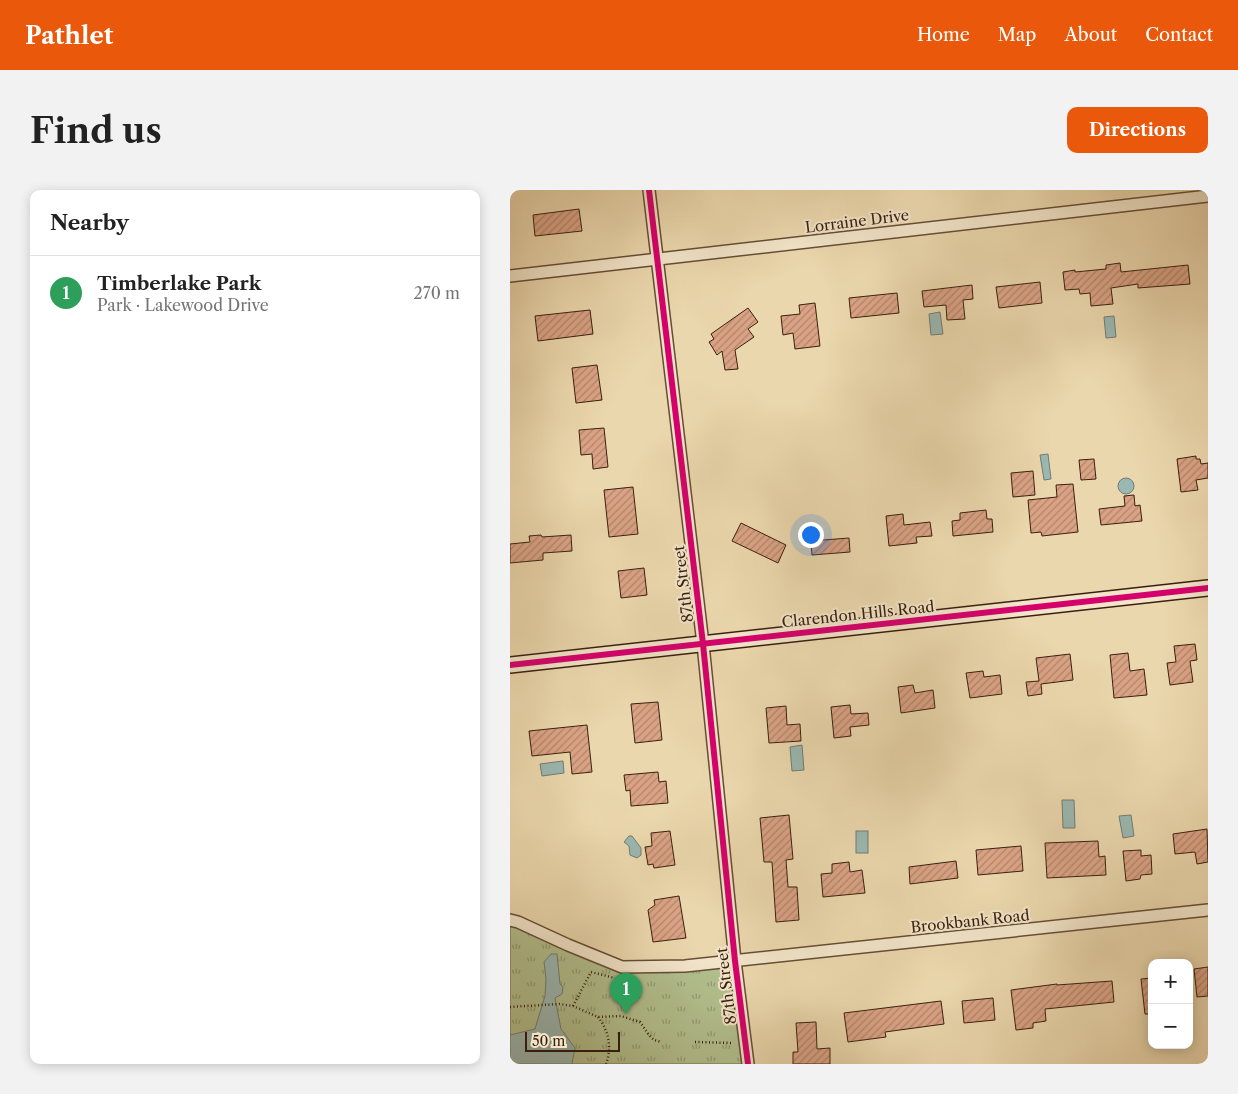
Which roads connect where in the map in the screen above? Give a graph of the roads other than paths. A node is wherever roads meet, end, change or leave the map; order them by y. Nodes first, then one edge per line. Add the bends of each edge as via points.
1 (650, 190) edge
2 (1208, 196) edge
3 (657, 259) junction
4 (510, 276) edge
5 (1208, 588) edge
6 (703, 644) junction
7 (510, 665) edge
8 (1208, 910) edge
9 (510, 920) edge
10 (735, 961) junction
11 (748, 1064) edge

1 - 3 street, 87th Street
2 - 3 street, Lorraine Drive
3 - 4 street, Lorraine Drive
3 - 6 street, 87th Street
5 - 6 street, Clarendon Hills Road
6 - 7 street, Clarendon Hills Road
6 - 10 street, 87th Street
8 - 10 street, Brookbank Road
9 - 10 street, Brookbank Road via 622,967
10 - 11 street, 87th Street

